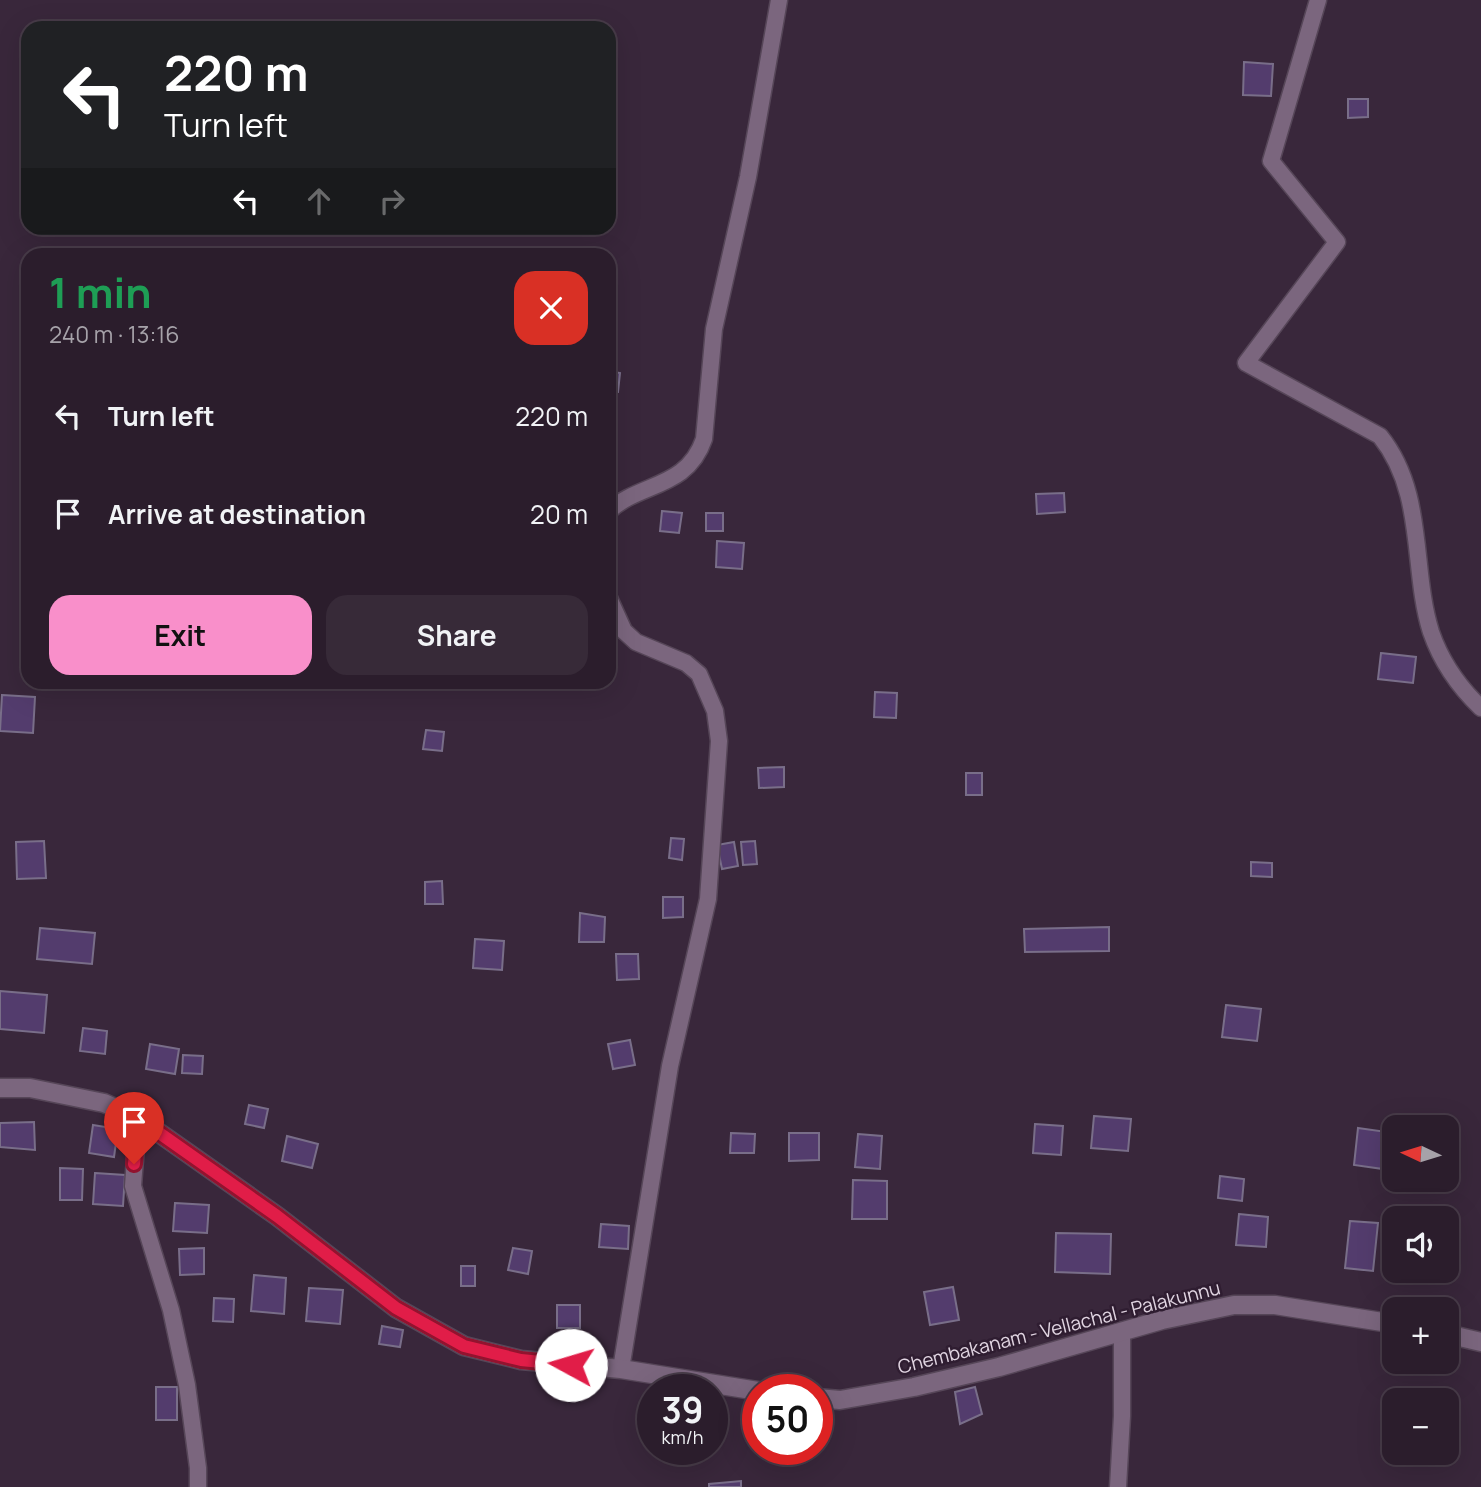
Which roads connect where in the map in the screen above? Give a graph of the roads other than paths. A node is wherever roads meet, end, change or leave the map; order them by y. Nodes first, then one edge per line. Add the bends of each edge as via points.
1 (779, 0) edge
2 (1318, 0) edge
3 (616, 508) edge
4 (616, 613) edge
5 (1481, 708) edge
6 (0, 1088) edge
7 (138, 1118) junction
8 (1382, 1322) edge
9 (1122, 1331) junction
10 (1459, 1337) edge
11 (1481, 1342) edge
12 (621, 1370) junction
13 (742, 1389) edge
14 (833, 1399) edge
15 (198, 1487) edge
16 (1118, 1487) edge

1 - 3 street via 748,177 714,329 704,439 689,467
2 - 5 street via 1271,161 1337,242 1246,363 1380,436 1395,455 1419,541 1431,631 1448,669
4 - 12 street via 624,631 636,642 699,674 715,711 719,741 708,899 670,1066
6 - 7 main road via 30,1088 104,1103
7 - 12 main road via 277,1216 396,1308 464,1346 521,1360
7 - 15 street via 132,1186 171,1310 185,1372
8 - 9 main road, Chembakanam - Vellachal - Palakunnu via 1275,1304 1234,1305
9 - 14 main road, Chembakanam - Vellachal - Palakunnu via 999,1367
9 - 16 street
10 - 11 main road
12 - 13 main road

